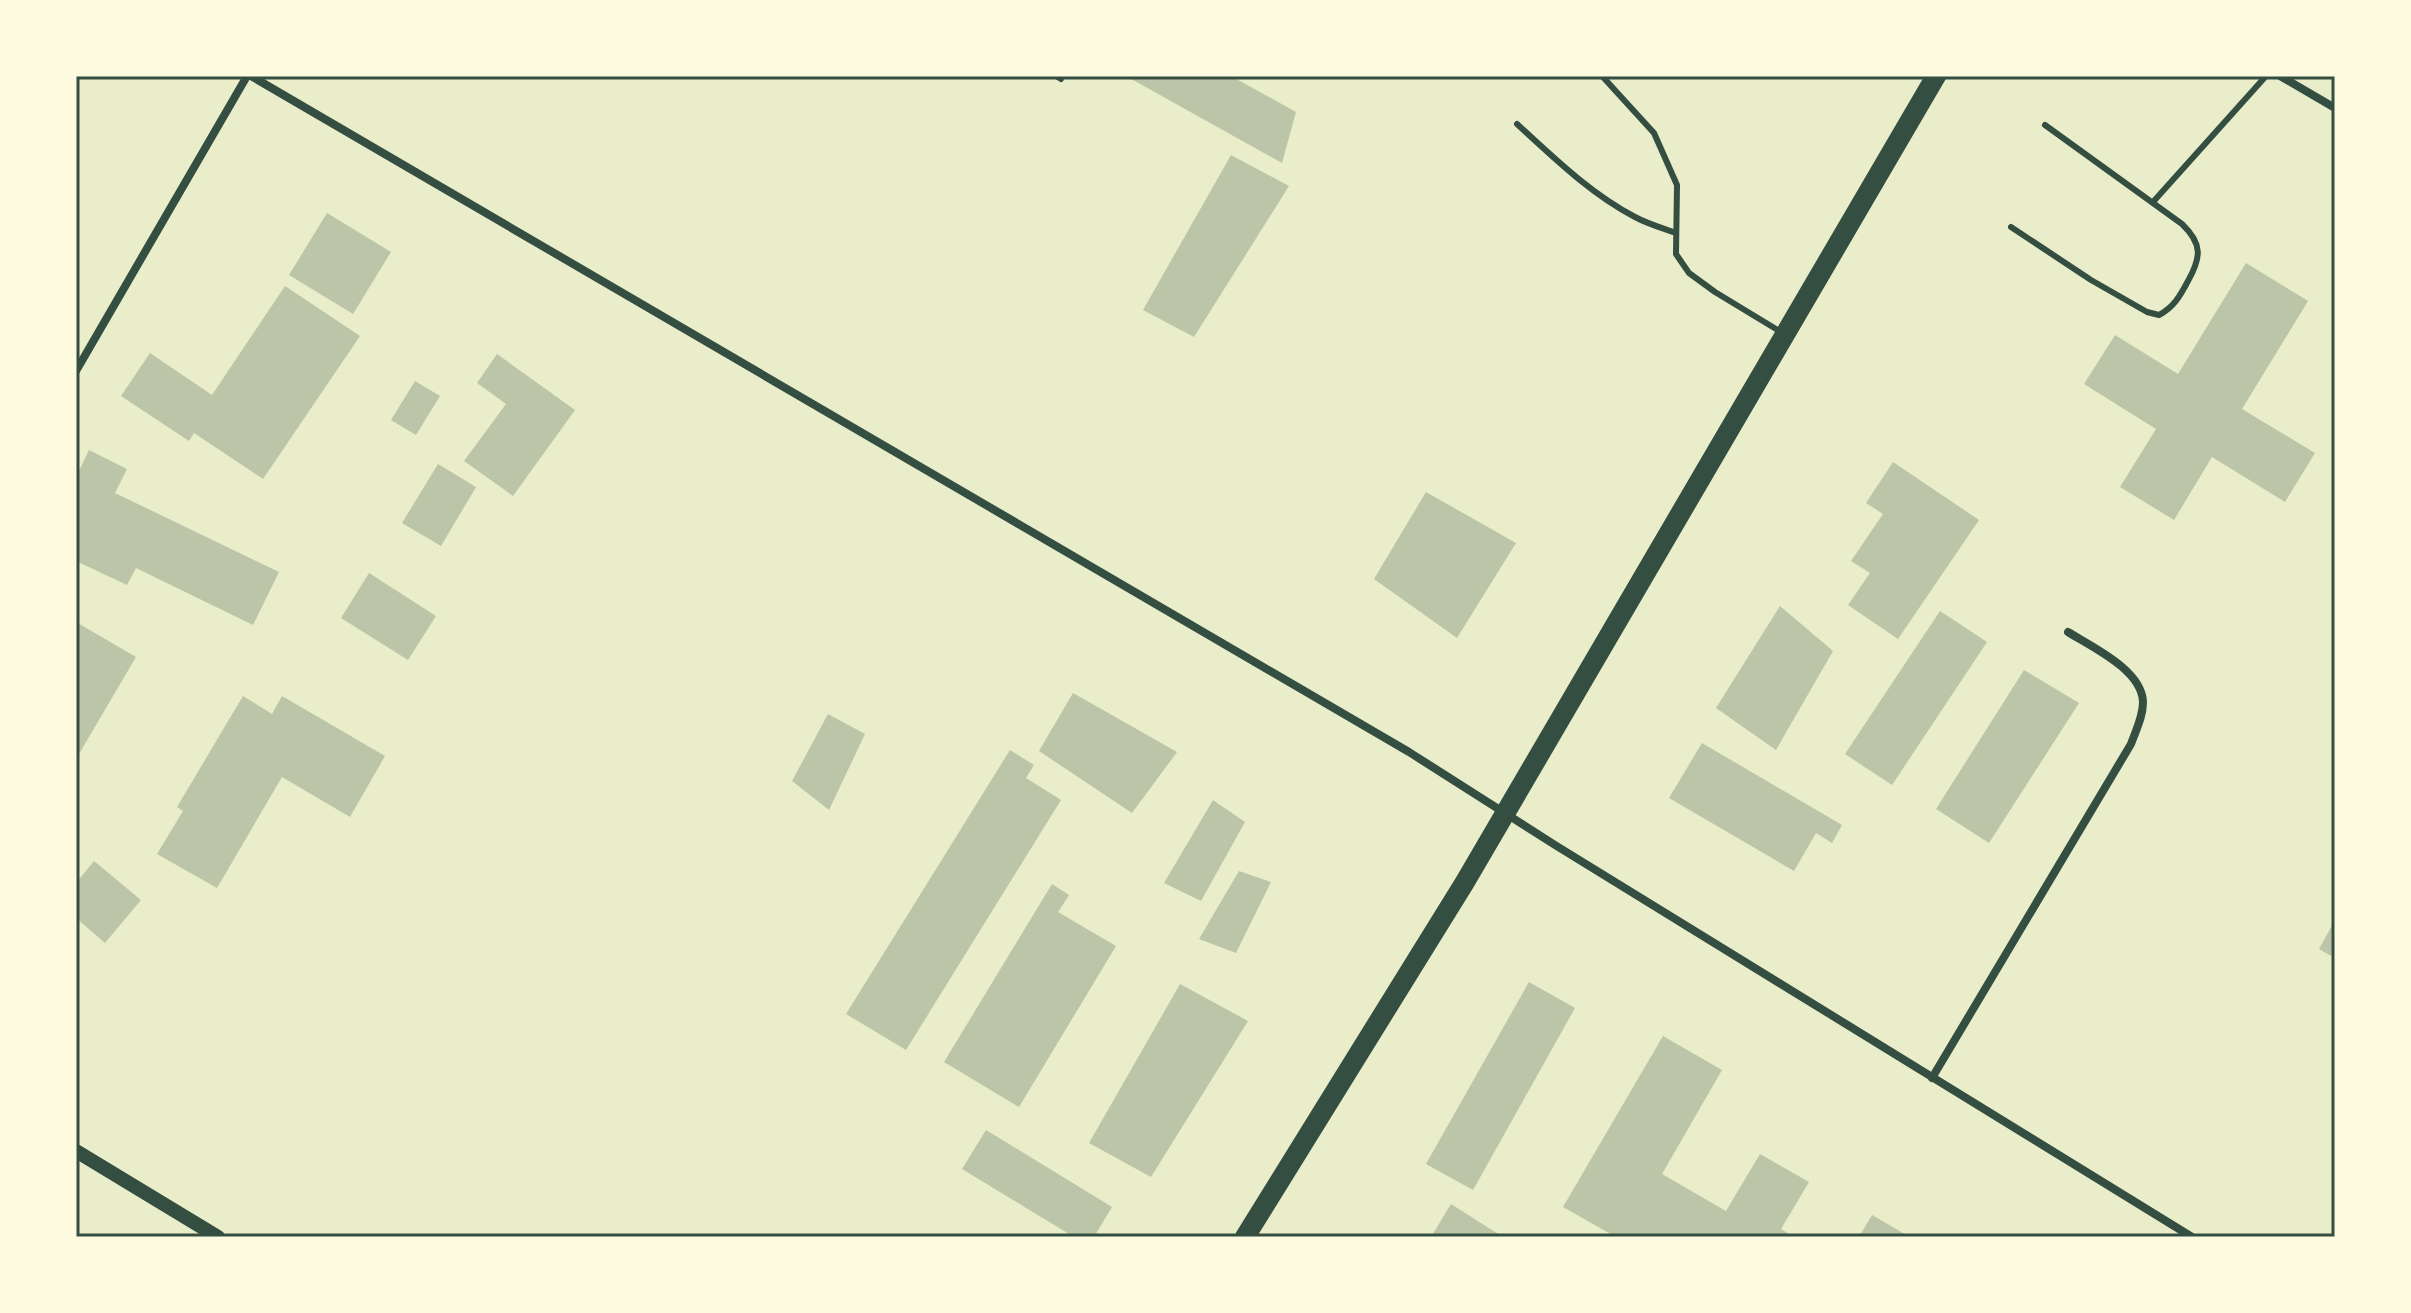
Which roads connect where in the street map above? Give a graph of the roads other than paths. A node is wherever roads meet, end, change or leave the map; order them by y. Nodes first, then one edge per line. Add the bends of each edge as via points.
1 (249, 76) edge
2 (1602, 76) edge
3 (1936, 76) edge
4 (2266, 76) edge
5 (2283, 76) edge
6 (2335, 108) edge
7 (1517, 124) dead end
8 (2045, 125) dead end
9 (2153, 202) junction
10 (2011, 227) dead end
11 (1676, 233) junction
12 (1785, 335) junction
13 (76, 371) edge
14 (2068, 632) dead end
15 (1506, 812) junction
16 (1932, 1078) junction
17 (76, 1151) edge
18 (218, 1237) edge
19 (1245, 1237) edge
20 (2192, 1237) edge

1 - 13 street
1 - 15 street
2 - 11 lane via 1654,133 1677,185
3 - 12 main road
4 - 9 lane
5 - 6 street
7 - 11 lane via 1606,200
8 - 9 lane
9 - 10 lane via 2192,234 2199,262 2172,308 2159,315 2091,280
11 - 12 lane via 1676,254 1689,273
12 - 15 main road
14 - 16 street via 2137,681 2143,699 2141,720
15 - 16 street
15 - 19 main road
16 - 20 street
17 - 18 street

